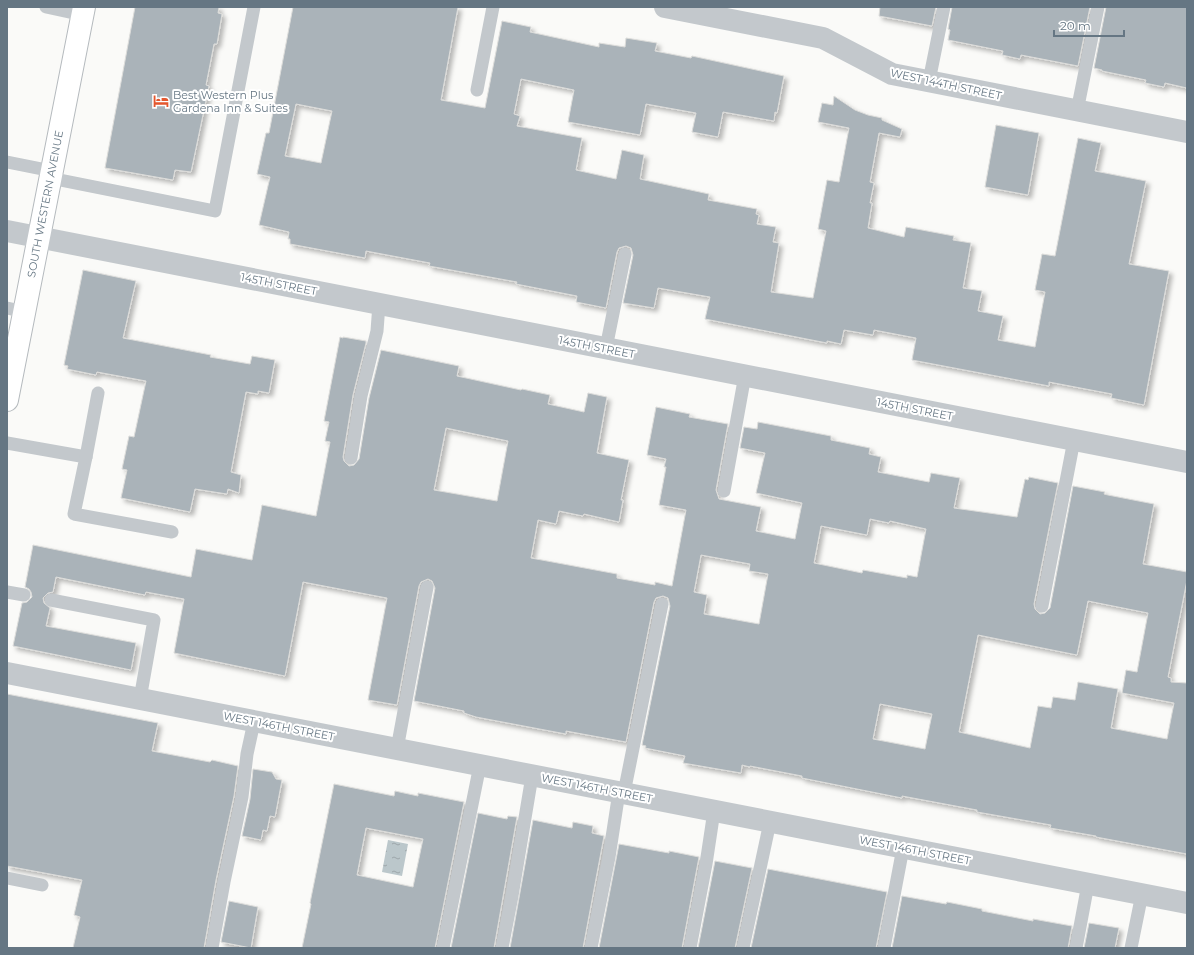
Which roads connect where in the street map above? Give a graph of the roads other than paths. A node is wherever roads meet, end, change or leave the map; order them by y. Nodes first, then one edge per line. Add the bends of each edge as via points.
1 (46, 7) edge
2 (254, 7) edge
3 (493, 7) edge
4 (664, 7) edge
5 (944, 7) edge
6 (1098, 7) edge
7 (83, 11) edge
8 (929, 81) junction
9 (477, 90) dead end
10 (1077, 111) junction
11 (1187, 132) edge
12 (7, 162) edge
13 (51, 174) junction
14 (7, 231) edge
15 (39, 237) junction
16 (625, 254) dead end
17 (379, 304) junction
18 (16, 310) edge
19 (606, 348) junction
20 (745, 375) junction
21 (98, 393) dead end
22 (7, 400) edge
23 (1074, 440) junction
24 (7, 442) edge
25 (86, 457) junction
26 (351, 458) dead end
27 (1187, 462) edge
28 (724, 491) dead end
29 (172, 532) dead end
30 (427, 587) dead end
31 (7, 592) edge
32 (24, 595) dead end
33 (51, 600) dead end
34 (662, 604) dead end
35 (1042, 606) dead end
36 (7, 674) edge
37 (140, 699) junction
38 (254, 722) junction
39 (397, 749) junction
40 (480, 766) junction
41 (532, 776) junction
42 (622, 793) junction
43 (714, 811) junction
44 (770, 822) junction
45 (903, 848) junction
46 (7, 878) edge
47 (1088, 884) junction
48 (42, 885) dead end
49 (1142, 894) junction
50 (1187, 903) edge
51 (212, 948) edge
52 (443, 948) edge
53 (502, 948) edge
54 (591, 948) edge
55 (690, 948) edge
56 (743, 948) edge
57 (884, 948) edge
58 (1076, 948) edge
59 (1131, 948) edge

1 - 7 lane
2 - 13 lane via 215,211
3 - 9 lane
4 - 8 street, WEST 144TH STREET via 823,38 892,74
5 - 8 lane
6 - 10 lane
7 - 13 main road, SOUTH WESTERN AVENUE
8 - 10 street, WEST 144TH STREET
10 - 11 street, WEST 144TH STREET
12 - 13 lane
13 - 15 main road, SOUTH WESTERN AVENUE
14 - 15 street, 145TH STREET
15 - 17 street, 145TH STREET
15 - 18 main road, SOUTH WESTERN AVENUE
16 - 19 lane
17 - 19 street, 145TH STREET
17 - 26 lane via 377,331
18 - 22 main road, SOUTH WESTERN AVENUE
19 - 20 street, 145TH STREET
20 - 23 street, 145TH STREET
20 - 28 lane
21 - 25 lane
23 - 27 street, 145TH STREET
23 - 35 lane
24 - 25 lane
25 - 29 lane via 74,514
30 - 39 lane
31 - 32 lane
33 - 37 lane via 154,620
34 - 42 lane
36 - 37 street, WEST 146TH STREET
37 - 38 street, WEST 146TH STREET
38 - 39 street, WEST 146TH STREET
38 - 51 lane
39 - 40 street, WEST 146TH STREET
40 - 41 street, WEST 146TH STREET
40 - 52 lane
41 - 42 street, WEST 146TH STREET
41 - 53 lane
42 - 43 street, WEST 146TH STREET
42 - 54 lane
43 - 44 street, WEST 146TH STREET
43 - 55 lane
44 - 45 street, WEST 146TH STREET
44 - 56 lane
45 - 47 street, WEST 146TH STREET
45 - 57 lane
46 - 48 lane
47 - 49 street, WEST 146TH STREET
47 - 58 lane
49 - 50 street, WEST 146TH STREET
49 - 59 lane

